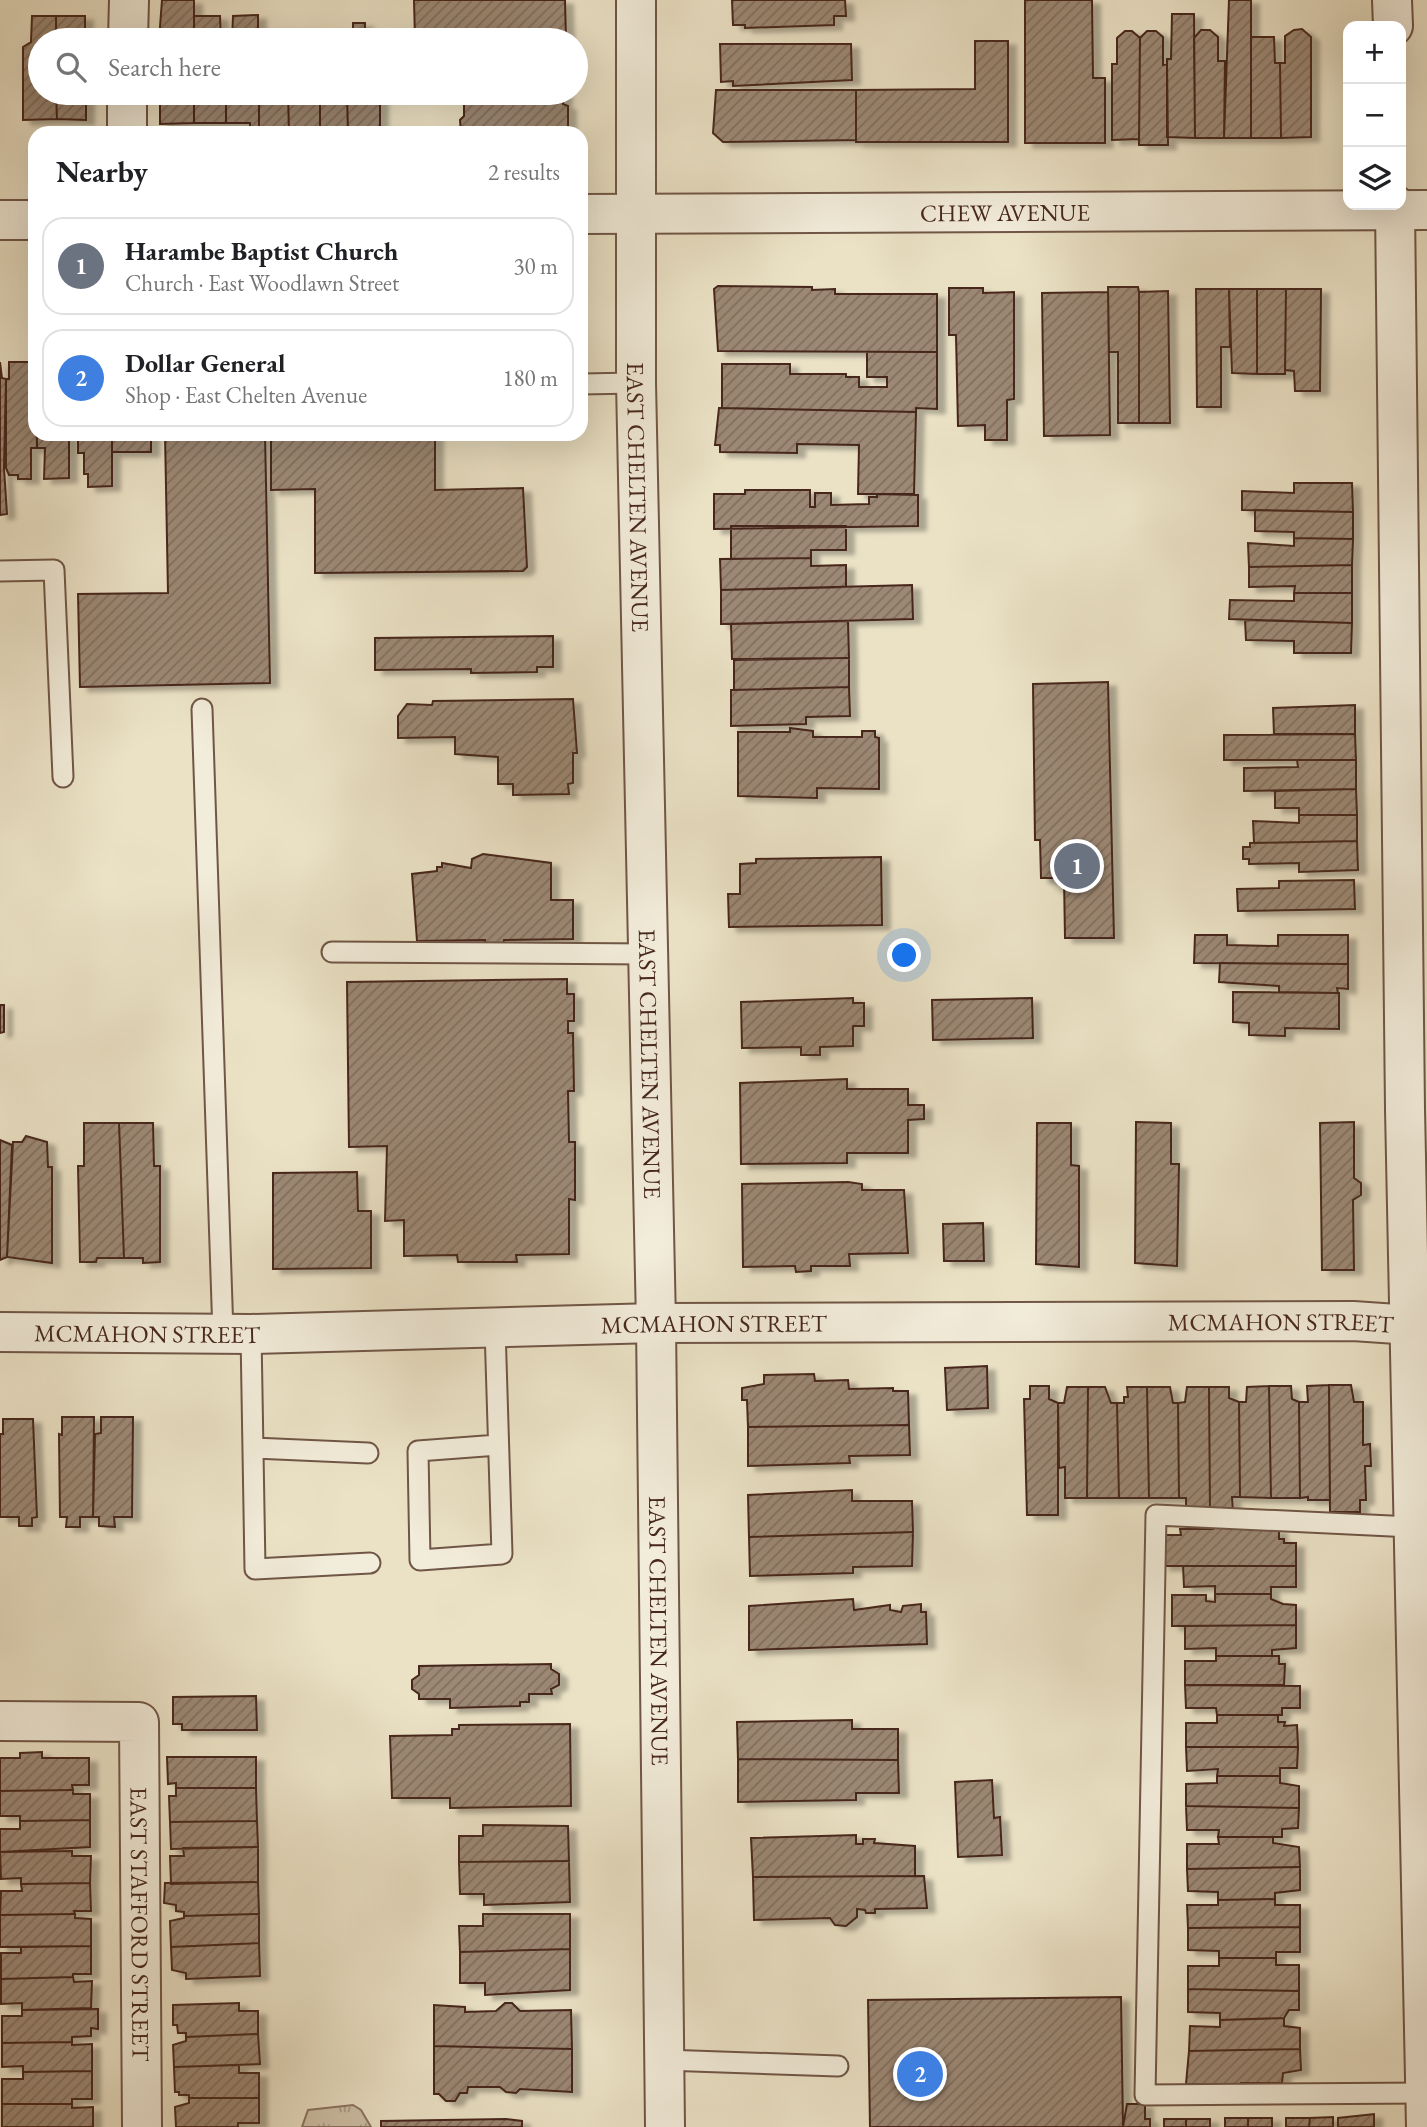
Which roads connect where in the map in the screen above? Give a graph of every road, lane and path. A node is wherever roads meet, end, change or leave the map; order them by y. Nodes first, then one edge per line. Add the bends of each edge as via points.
1 (129, 0) edge
2 (636, 0) edge
3 (1392, 0) edge
4 (1393, 21) edge
5 (128, 28) edge
6 (127, 105) edge
7 (127, 126) edge
8 (1343, 208) edge
9 (1406, 208) edge
10 (639, 213) junction
11 (588, 214) edge
12 (0, 220) edge
13 (28, 220) edge
14 (636, 383) junction
15 (588, 384) edge
16 (0, 570) edge
17 (202, 709) dead end
18 (63, 777) dead end
19 (1414, 875) edge
20 (332, 952) dead end
21 (649, 954) junction
22 (1416, 1109) edge
23 (656, 1323) junction
24 (1418, 1325) edge
25 (495, 1328) junction
26 (0, 1332) edge
27 (237, 1334) junction
28 (498, 1445) junction
29 (253, 1448) junction
30 (368, 1453) dead end
31 (1412, 1527) junction
32 (370, 1563) dead end
33 (0, 1721) edge
34 (1424, 1903) edge
35 (664, 2060) junction
36 (838, 2066) dead end
37 (1426, 2110) edge
38 (142, 2127) edge
39 (665, 2127) edge

1 - 5 street
2 - 10 street, EAST CHELTEN AVENUE
3 - 4 street
6 - 7 street
8 - 10 street, CHEW AVENUE
9 - 19 street
10 - 11 street, CHEW AVENUE
10 - 14 street, EAST CHELTEN AVENUE
12 - 13 street
14 - 15 lane
14 - 21 street, EAST CHELTEN AVENUE
16 - 18 lane via 54,570
17 - 27 lane
19 - 22 street
20 - 21 lane
21 - 23 street, EAST CHELTEN AVENUE
22 - 24 street
23 - 24 street, MCMAHON STREET via 1353,1321
23 - 25 street, MCMAHON STREET
23 - 35 street, EAST CHELTEN AVENUE
24 - 31 street
25 - 27 street, MCMAHON STREET
25 - 28 lane
26 - 27 street, MCMAHON STREET
27 - 29 lane
28 - 28 lane via 502,1554 420,1560 418,1451
29 - 30 lane
29 - 32 lane via 255,1569
31 - 34 street
31 - 37 lane via 1156,1515 1145,2095
33 - 38 street, EAST STAFFORD STREET via 139,1722
34 - 37 street
35 - 36 lane
35 - 39 street, EAST CHELTEN AVENUE

